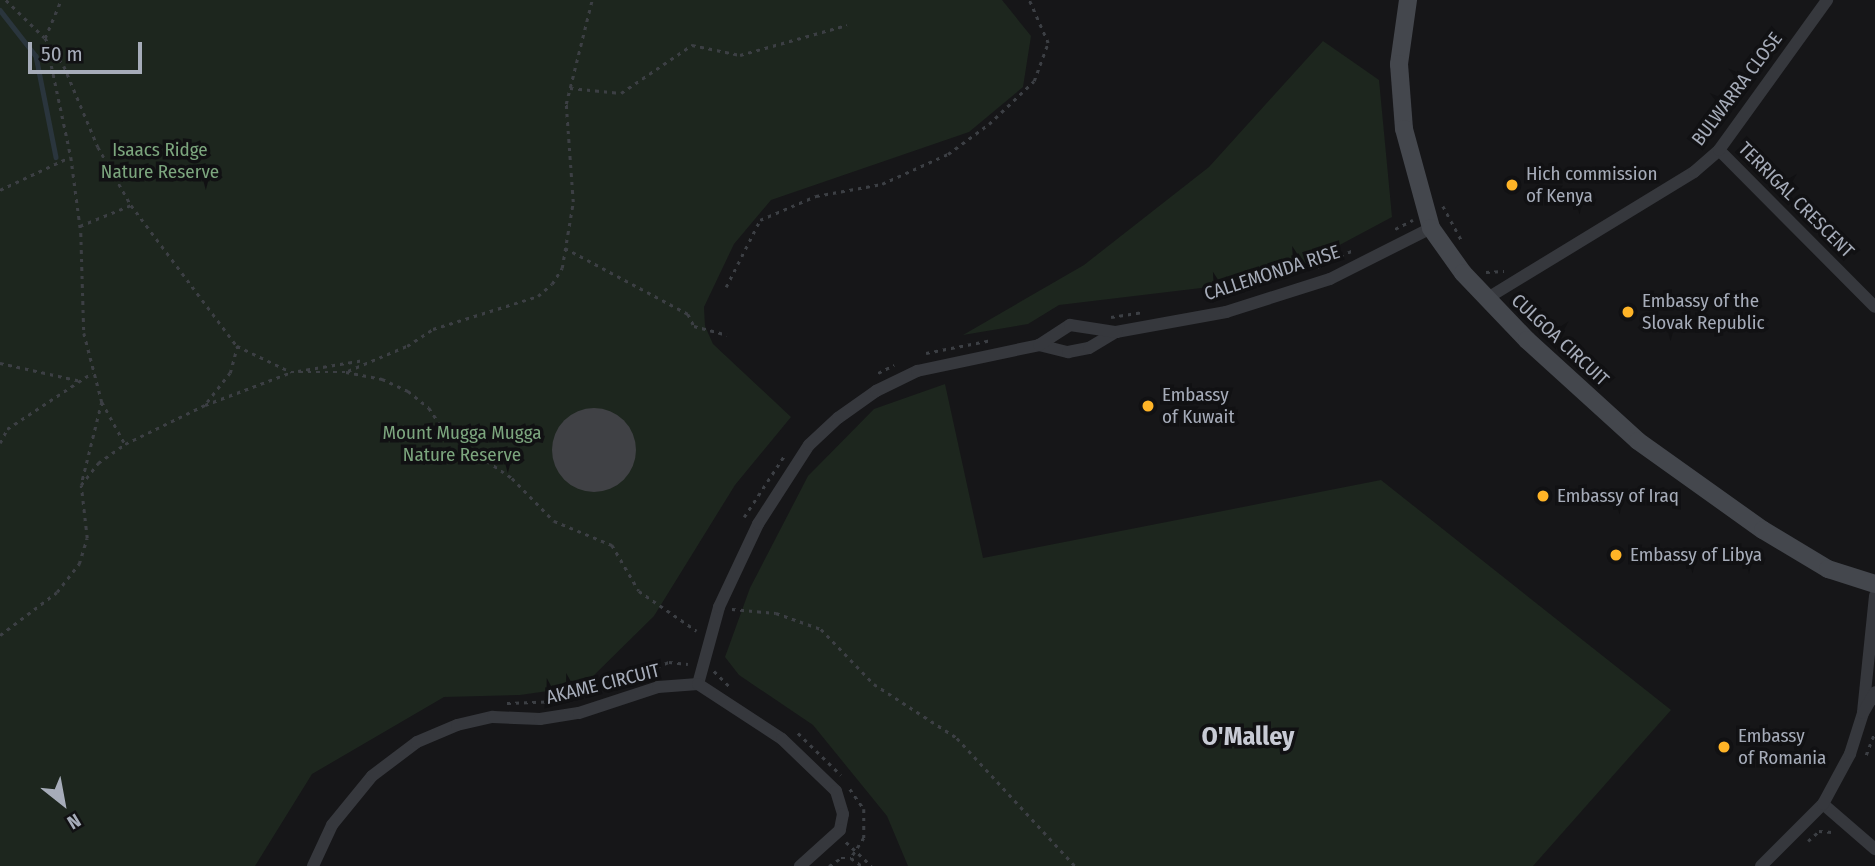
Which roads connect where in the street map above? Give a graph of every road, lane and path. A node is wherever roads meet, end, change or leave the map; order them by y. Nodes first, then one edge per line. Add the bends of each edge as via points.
1 (6, 0) edge
2 (61, 0) edge
3 (592, 0) edge
4 (1029, 0) edge
5 (1408, 0) edge
6 (1827, 0) edge
7 (847, 25) dead end
8 (45, 38) junction
9 (48, 46) junction
10 (570, 88) junction
11 (1719, 150) junction
12 (71, 157) junction
13 (0, 190) edge
14 (131, 205) junction
15 (1429, 220) junction
16 (80, 226) junction
17 (1391, 233) dead end
18 (565, 248) junction
19 (1355, 249) dead end
20 (1468, 252) dead end
21 (1481, 268) dead end
22 (1308, 271) dead end
23 (1522, 277) junction
24 (726, 287) dead end
25 (1486, 299) junction
26 (1875, 307) edge
27 (1151, 310) dead end
28 (1100, 315) dead end
29 (1116, 332) junction
30 (727, 335) dead end
31 (999, 338) dead end
32 (1040, 345) junction
33 (237, 346) junction
34 (915, 356) dead end
35 (368, 360) junction
36 (904, 361) dead end
37 (0, 363) edge
38 (291, 372) junction
39 (346, 372) junction
40 (92, 373) junction
41 (874, 376) dead end
42 (81, 381) junction
43 (102, 402) junction
44 (205, 405) junction
45 (0, 443) edge
46 (125, 444) junction
47 (789, 451) dead end
48 (81, 485) junction
49 (741, 524) dead end
50 (1875, 584) edge
51 (1875, 596) edge
52 (719, 607) junction
53 (700, 621) dead end
54 (703, 634) junction
55 (0, 635) edge
56 (694, 642) dead end
57 (691, 654) dead end
58 (698, 684) junction
59 (608, 688) dead end
60 (1875, 692) edge
61 (563, 701) dead end
62 (498, 704) dead end
63 (1863, 712) junction
64 (1823, 804) junction
65 (836, 834) junction
66 (1875, 849) edge
67 (851, 859) dead end
68 (313, 866) edge
69 (800, 866) edge
70 (829, 866) edge
71 (872, 866) edge
72 (1075, 866) edge
73 (1761, 866) edge

1 - 8 path
2 - 8 path
3 - 10 path
4 - 24 path via 1048,43 1034,81 989,124 948,154 882,184 816,196 760,220
5 - 15 street, CULGOA CIRCUIT via 1399,64 1404,129
6 - 11 street, BULWARRA CLOSE
7 - 10 path via 740,55 692,45 621,93
8 - 9 path
9 - 12 path
9 - 14 path via 64,66 98,147
10 - 18 path via 566,104 573,202
11 - 23 street, BULWARRA CLOSE via 1694,172
11 - 26 street, TERRIGAL CRESCENT
12 - 13 path
12 - 16 path
14 - 16 path
14 - 33 path
15 - 17 path
15 - 20 path via 1443,205
15 - 25 street, CULGOA CIRCUIT
15 - 29 street, CALLEMONDA RISE via 1330,279 1226,312
16 - 40 path via 84,333
18 - 30 path via 688,314 694,326
18 - 35 path via 552,284 538,296 452,322
19 - 22 path
21 - 23 path via 1487,273 1516,265
23 - 25 street, BULWARRA CLOSE
25 - 50 street, CULGOA CIRCUIT via 1638,441 1763,530 1828,569
27 - 28 path
29 - 32 street, CALLEMONDA RISE via 1089,348 1068,352
29 - 32 street, CALLEMONDA RISE via 1070,325
31 - 34 path
32 - 52 street, CALLEMONDA RISE via 917,370 838,418 809,445 776,494
33 - 38 path
33 - 44 path via 230,373
35 - 38 path
35 - 39 path
36 - 41 path
37 - 42 path
38 - 39 path
38 - 44 path
39 - 54 path via 382,379 415,396 445,432 512,478 554,522 612,545 639,591
40 - 42 path
40 - 43 path
42 - 45 path via 7,429
43 - 46 path
43 - 48 path
44 - 46 path
46 - 48 path via 98,463
47 - 49 path via 752,499
48 - 55 path via 87,538 79,564 57,592
51 - 63 street
52 - 54 street, CALLEMONDA RISE
52 - 72 path via 775,613 821,629 874,684 957,738
53 - 54 path
54 - 56 path
54 - 58 street, CALLEMONDA RISE
57 - 59 path via 687,665 669,662
58 - 65 street via 782,739 836,791 843,814
58 - 68 street, AKAME CIRCUIT via 658,687 579,713 540,719 493,717 457,725 417,742 372,776 332,825
60 - 63 street
61 - 62 path
63 - 64 street via 1850,754
64 - 66 street
64 - 73 street
65 - 69 street
65 - 71 path
67 - 70 path via 841,858

